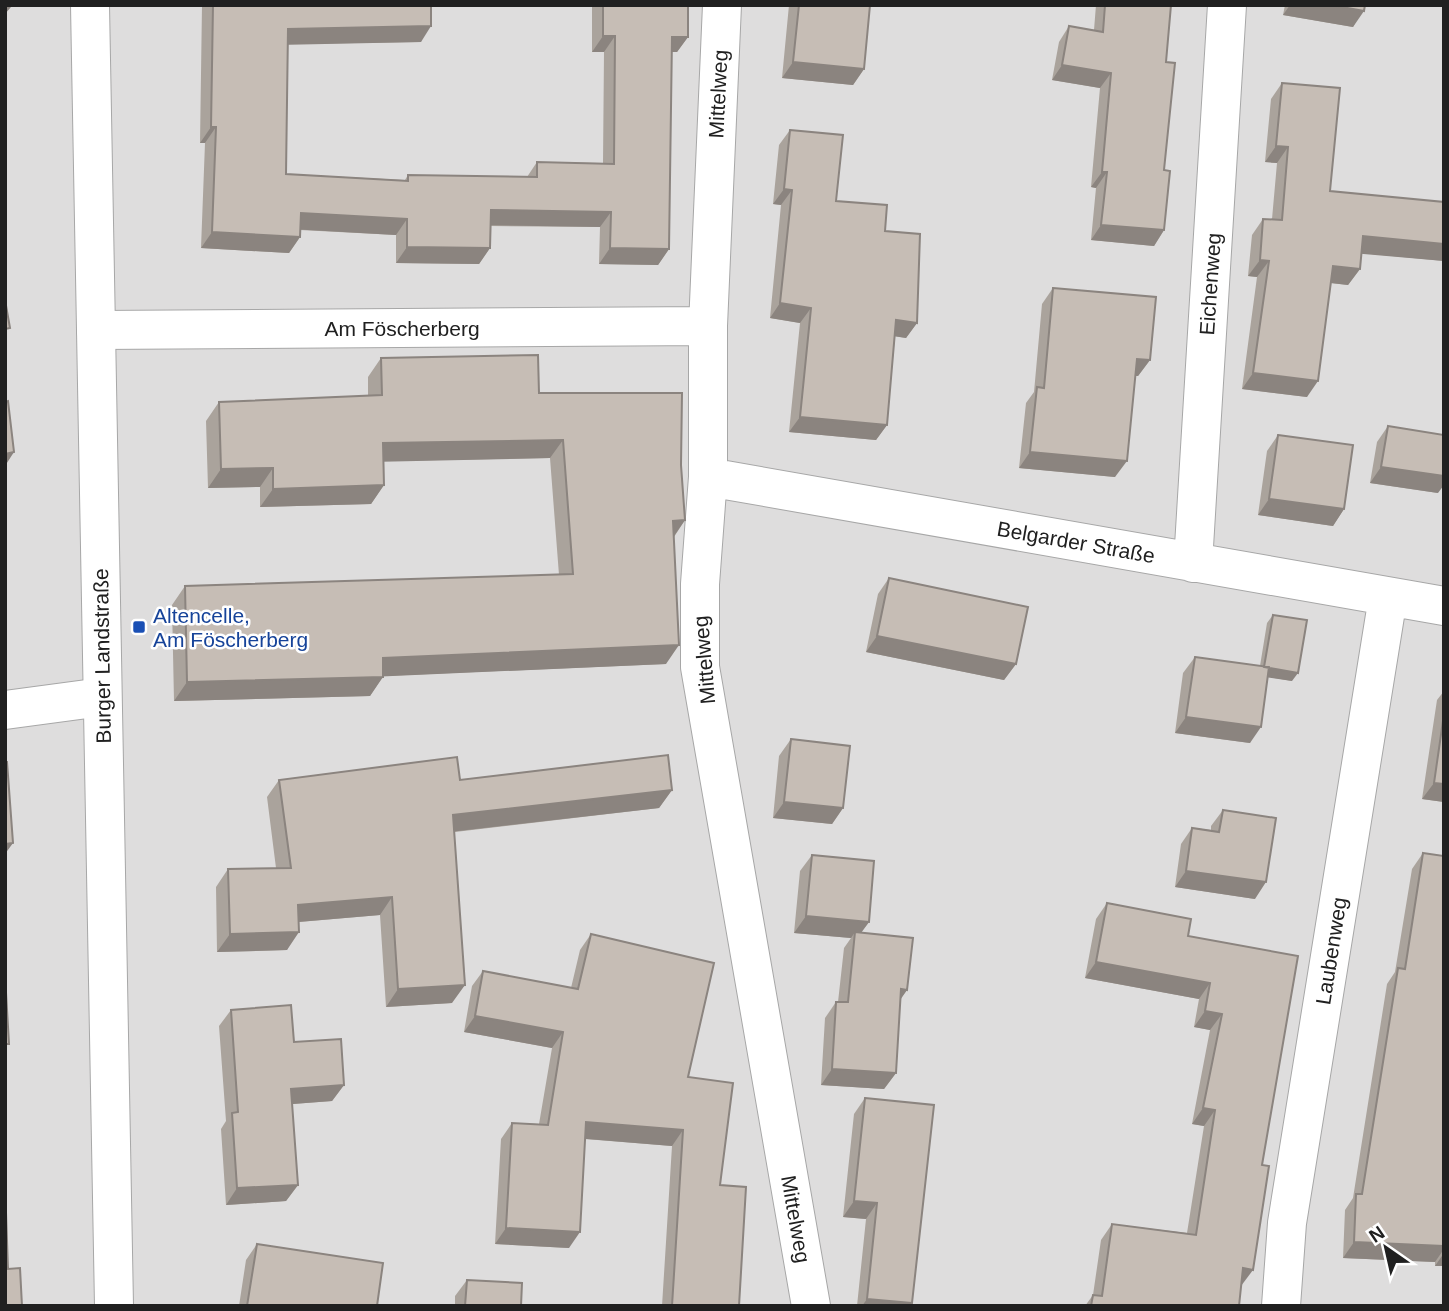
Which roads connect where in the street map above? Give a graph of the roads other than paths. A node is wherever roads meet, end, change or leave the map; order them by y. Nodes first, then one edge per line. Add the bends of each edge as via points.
1 (90, 5) edge
2 (722, 5) edge
3 (1227, 5) edge
4 (708, 326) junction
5 (96, 330) junction
6 (708, 477) junction
7 (1193, 563) junction
8 (1388, 597) junction
9 (1444, 606) edge
10 (102, 697) junction
11 (5, 710) edge
12 (114, 1306) edge
13 (811, 1306) edge
14 (1281, 1306) edge

1 - 5 street, Burger Landstraße
2 - 4 street, Mittelweg
3 - 7 street, Eichenweg
4 - 5 street, Am Föscherberg
4 - 6 street, Mittelweg
5 - 10 street, Burger Landstraße
6 - 7 street, Belgarder Straße
6 - 13 street, Mittelweg via 700,667
7 - 8 street, Belgarder Straße
8 - 9 street, Belgarder Straße
8 - 14 street, Laubenweg via 1287,1223
10 - 11 street
10 - 12 street, Burger Landstraße

